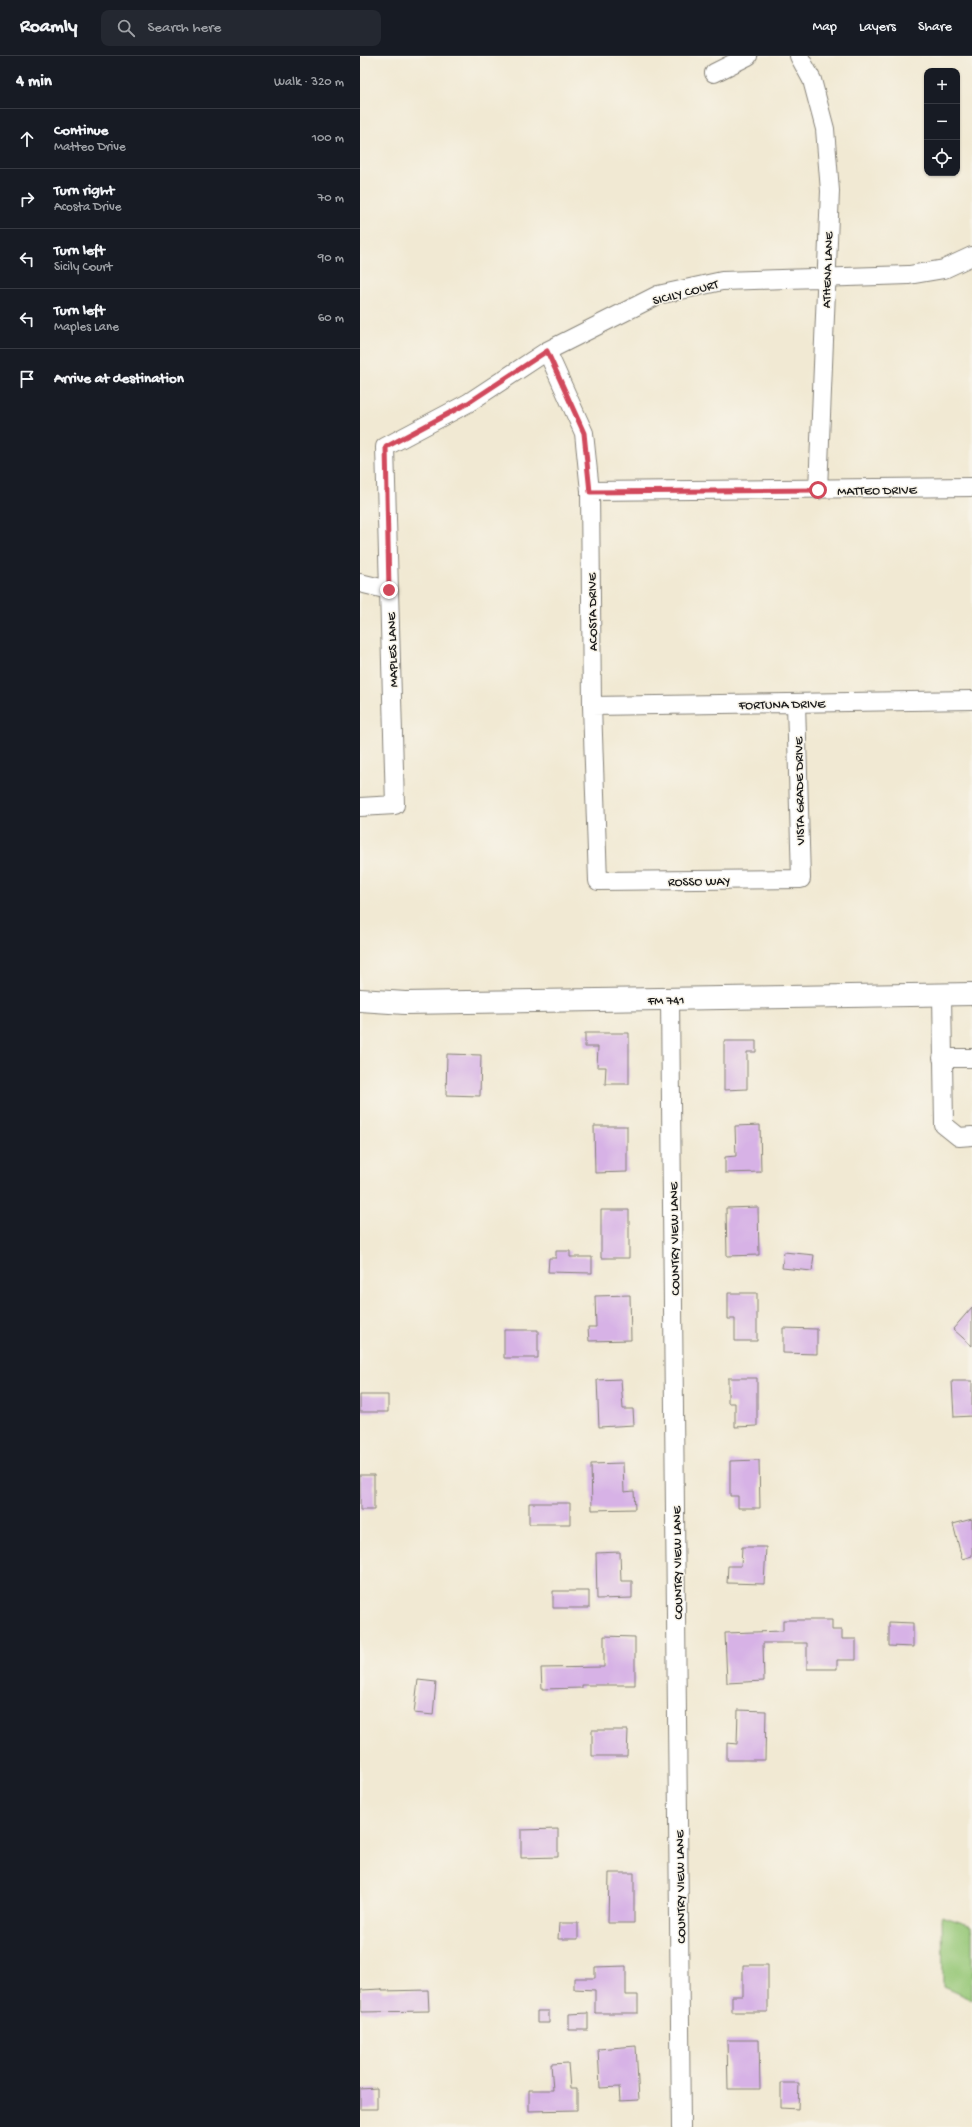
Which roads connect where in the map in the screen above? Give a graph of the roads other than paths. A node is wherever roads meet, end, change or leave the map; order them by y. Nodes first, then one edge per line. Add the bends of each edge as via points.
1 (748, 56) edge
2 (799, 56) edge
3 (714, 73) dead end
4 (972, 256) edge
5 (826, 278) junction
6 (547, 351) junction
7 (386, 447) joint
8 (972, 487) edge
9 (818, 490) junction
10 (590, 492) junction
11 (360, 583) edge
12 (389, 590) junction
13 (972, 700) edge
14 (796, 703) junction
15 (592, 706) junction
16 (360, 807) edge
17 (801, 879) joint
18 (598, 881) joint
19 (942, 994) junction
20 (972, 994) edge
21 (670, 999) junction
22 (360, 1000) edge
23 (942, 1058) junction
24 (972, 1058) edge
25 (972, 1136) edge
26 (681, 2127) edge

1 - 3 street
2 - 5 street, ATHENA LANE via 812,80 825,129 830,191
4 - 5 street, SICILY COURT via 944,269 909,275
5 - 6 street, SICILY COURT via 722,281 658,295
5 - 9 street, ATHENA LANE
6 - 7 street, SICILY COURT via 468,403
6 - 10 street, ACOSTA DRIVE via 584,433
7 - 12 street, MAPLES LANE
8 - 9 street, MATTEO DRIVE
9 - 10 street, MATTEO DRIVE
10 - 15 street, ACOSTA DRIVE
11 - 12 street
12 - 16 street, MAPLES LANE via 395,805
13 - 14 street, FORTUNA DRIVE
14 - 15 street, FORTUNA DRIVE
14 - 17 street, VISTA GRADE DRIVE
15 - 18 street, ACOSTA DRIVE
17 - 18 street, ROSSO WAY
19 - 20 main road, FM 741 / FM 741
19 - 21 main road, FM 741 / FM 741
19 - 23 street
21 - 22 main road, FM 741 / FM 741 via 405,1003
21 - 26 street, COUNTRY VIEW LANE
23 - 24 street
23 - 25 street via 944,1125 959,1136

